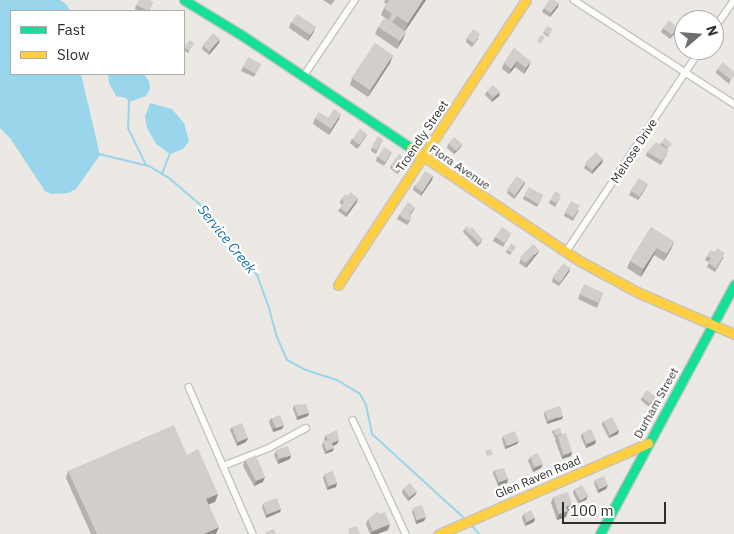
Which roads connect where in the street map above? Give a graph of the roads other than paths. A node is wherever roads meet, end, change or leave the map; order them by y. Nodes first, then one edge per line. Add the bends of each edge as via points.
1 (184, 0) edge
2 (355, 0) edge
3 (526, 0) edge
4 (574, 0) edge
5 (734, 0) edge
6 (724, 14) edge
7 (693, 60) edge
8 (685, 73) junction
9 (303, 78) junction
10 (734, 104) edge
11 (422, 157) junction
12 (566, 252) junction
13 (338, 285) dead end
14 (734, 285) edge
15 (712, 326) junction
16 (734, 334) edge
17 (189, 387) dead end
18 (353, 420) dead end
19 (306, 428) dead end
20 (648, 443) junction
21 (224, 466) junction
22 (253, 534) edge
23 (406, 534) edge
24 (438, 534) edge
25 (600, 534) edge

1 - 9 street, Flora Avenue
2 - 9 street
3 - 11 street, Troendly Street
4 - 8 street
5 - 6 street
7 - 8 street, Melrose Drive
8 - 10 street
8 - 12 street, Melrose Drive
9 - 11 street, Flora Avenue
11 - 12 street, Flora Avenue
11 - 13 street, Troendly Street
12 - 15 street, Flora Avenue via 622,284
14 - 15 street, Durham Street
15 - 16 street, Flora Avenue
15 - 20 street, Durham Street
17 - 21 street
18 - 23 street
19 - 21 street via 269,448
20 - 24 street, Glen Raven Road
20 - 25 street, Durham Street
21 - 22 street

